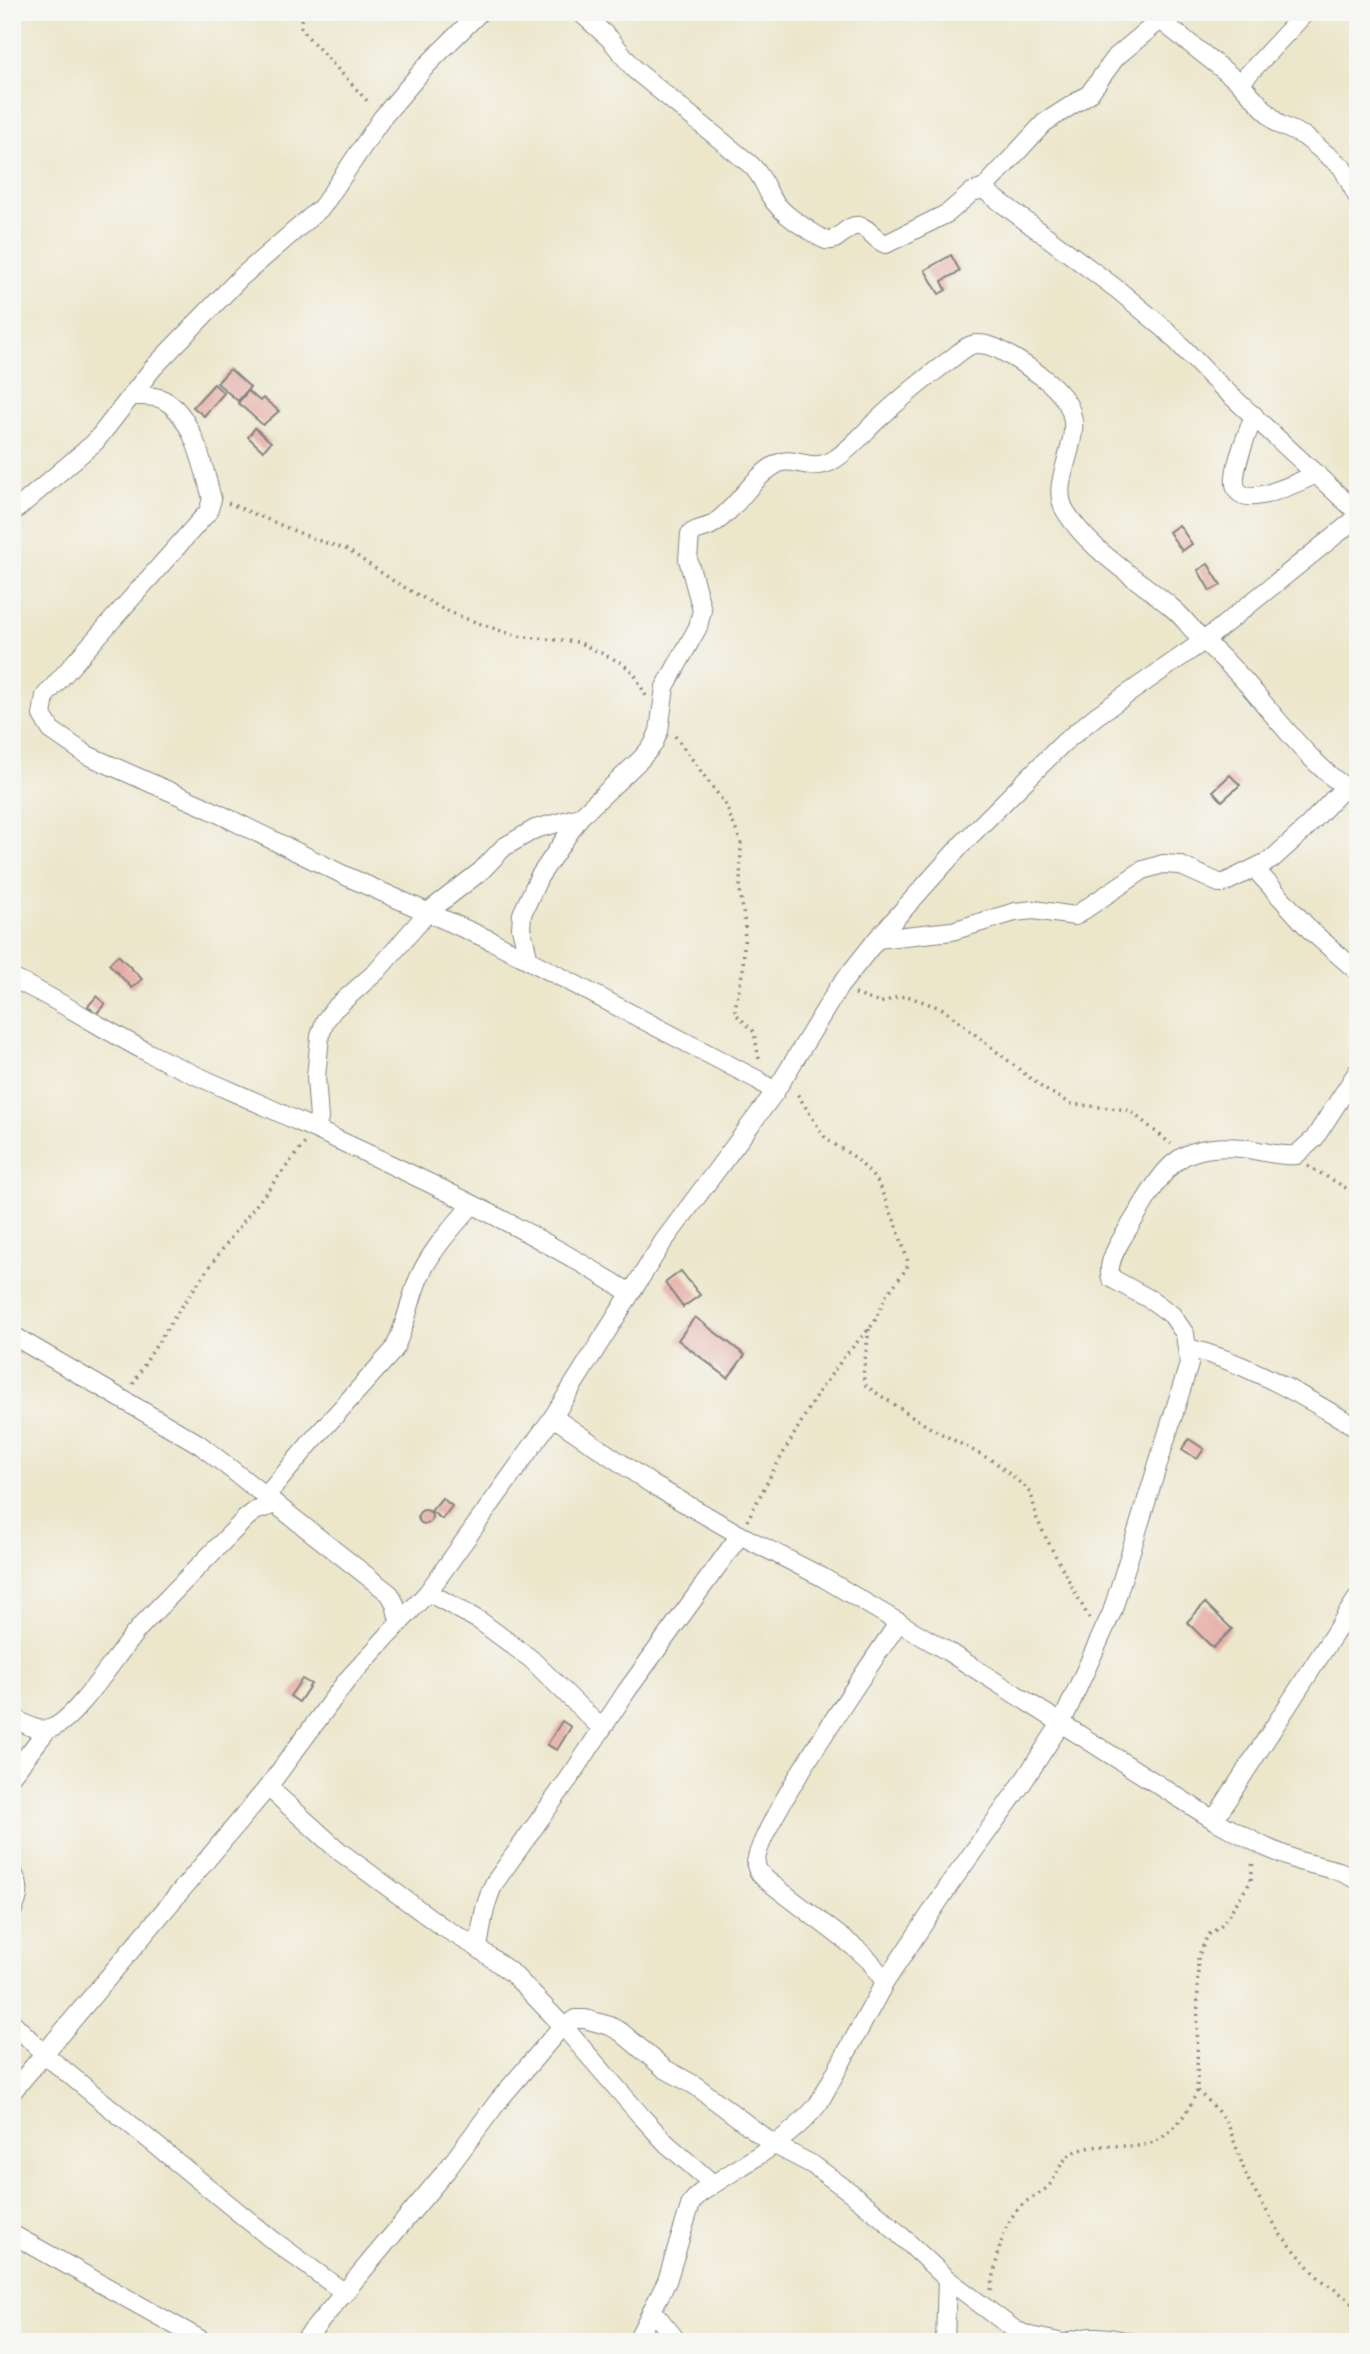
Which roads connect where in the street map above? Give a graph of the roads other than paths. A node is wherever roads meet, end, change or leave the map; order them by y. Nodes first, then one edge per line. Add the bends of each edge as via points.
1 (480, 12) edge
2 (580, 12) edge
3 (1306, 12) edge
4 (1155, 16) edge
5 (1240, 83) junction
6 (983, 189) junction
7 (1358, 198) edge
8 (131, 396) junction
9 (1254, 415) junction
10 (1317, 474) junction
11 (12, 513) edge
12 (1358, 515) edge
13 (1205, 640) junction
14 (1351, 789) edge
15 (580, 817) junction
16 (1255, 869) junction
17 (428, 912) junction
18 (877, 939) junction
19 (529, 960) junction
20 (1358, 972) edge
21 (12, 978) edge
22 (1358, 1071) edge
23 (775, 1093) junction
24 (316, 1129) junction
25 (472, 1205) junction
26 (629, 1293) junction
27 (12, 1335) edge
28 (1188, 1348) junction
29 (553, 1418) junction
30 (1358, 1428) edge
31 (271, 1500) junction
32 (740, 1535) junction
33 (428, 1592) junction
34 (1358, 1597) edge
35 (399, 1622) junction
36 (899, 1622) junction
37 (12, 1716) edge
38 (1062, 1722) junction
39 (602, 1729) junction
40 (47, 1730) junction
41 (12, 1776) edge
42 (268, 1787) junction
43 (1214, 1820) junction
44 (12, 1871) edge
45 (1358, 1880) edge
46 (12, 1912) edge
47 (478, 1948) junction
48 (885, 1982) junction
49 (12, 2022) edge
50 (563, 2026) junction
51 (44, 2054) junction
52 (12, 2092) edge
53 (773, 2144) junction
54 (713, 2184) junction
55 (12, 2234) edge
56 (947, 2279) junction
57 (345, 2293) junction
58 (652, 2310) junction
59 (205, 2342) edge
60 (303, 2342) edge
61 (636, 2342) edge
62 (678, 2342) edge
63 (945, 2342) edge
64 (1059, 2342) edge
65 (1069, 2342) edge
66 (1129, 2342) edge

1 - 8 street via 426,65 382,118 322,207 239,279
2 - 6 street via 635,70 751,165 780,209 829,241 862,226 886,244 948,214 972,192
3 - 5 street
4 - 5 street
4 - 6 street via 1089,94 1044,123
5 - 7 street via 1278,124 1304,136 1342,167
6 - 9 street via 1118,290
8 - 11 street via 96,442
8 - 17 street via 160,398 179,414 195,441 212,499 208,512 45,696 42,715 51,730 87,755
9 - 10 street
9 - 10 street via 1238,464 1237,491 1250,496 1269,494
10 - 12 street
12 - 13 street
13 - 14 street via 1307,754
13 - 15 street via 1095,546 1064,510 1061,486 1072,444 1073,415 1054,386 996,348 976,343 918,383 834,459 815,466 778,464 714,524 690,534 688,559 702,618 665,687 659,731 641,759
13 - 18 street via 1063,743 964,842
14 - 16 street
15 - 17 street via 519,837
15 - 19 street via 539,877 522,914
16 - 18 street via 1221,884 1179,865 1163,864 1143,870 1080,915 1015,912 951,931
16 - 20 street via 1311,931
17 - 19 street
17 - 24 street via 325,1021 317,1057
18 - 23 street via 839,987
19 - 23 street
21 - 24 street via 147,1051
22 - 28 street via 1305,1148 1292,1156 1242,1148 1195,1150 1172,1163 1126,1232 1109,1274 1172,1315
23 - 26 street
24 - 25 street
25 - 26 street via 571,1256
25 - 31 street via 428,1258 393,1351 312,1441
26 - 29 street
27 - 31 street via 200,1444
28 - 30 street via 1264,1375
28 - 38 street via 1185,1378 1115,1601
29 - 32 street via 653,1485
29 - 33 street
31 - 35 street via 390,1594
31 - 40 street via 246,1518 138,1629 63,1722
32 - 36 street
32 - 39 street
33 - 35 street
33 - 39 street via 480,1621 531,1659
34 - 43 street
35 - 42 street via 347,1680
36 - 38 street
36 - 48 street via 781,1806 760,1846 756,1866 773,1885 870,1961
37 - 40 street
38 - 43 street
38 - 48 street
39 - 47 street via 495,1882 483,1913
40 - 41 street
42 - 47 street via 339,1852
42 - 51 street
43 - 45 street via 1299,1861
44 - 46 street via 20,1888
47 - 50 street via 513,1974
48 - 53 street via 819,2103 808,2118
49 - 51 street
50 - 53 street via 585,2019 610,2026
50 - 54 street via 667,2144
50 - 57 street
51 - 52 street
51 - 57 street via 270,2238
53 - 54 street
53 - 56 street via 850,2192
54 - 58 street via 691,2203 672,2267
55 - 59 street
56 - 63 street
56 - 64 street via 1015,2330
57 - 60 street
58 - 61 street
58 - 62 street
65 - 66 street via 1101,2336

